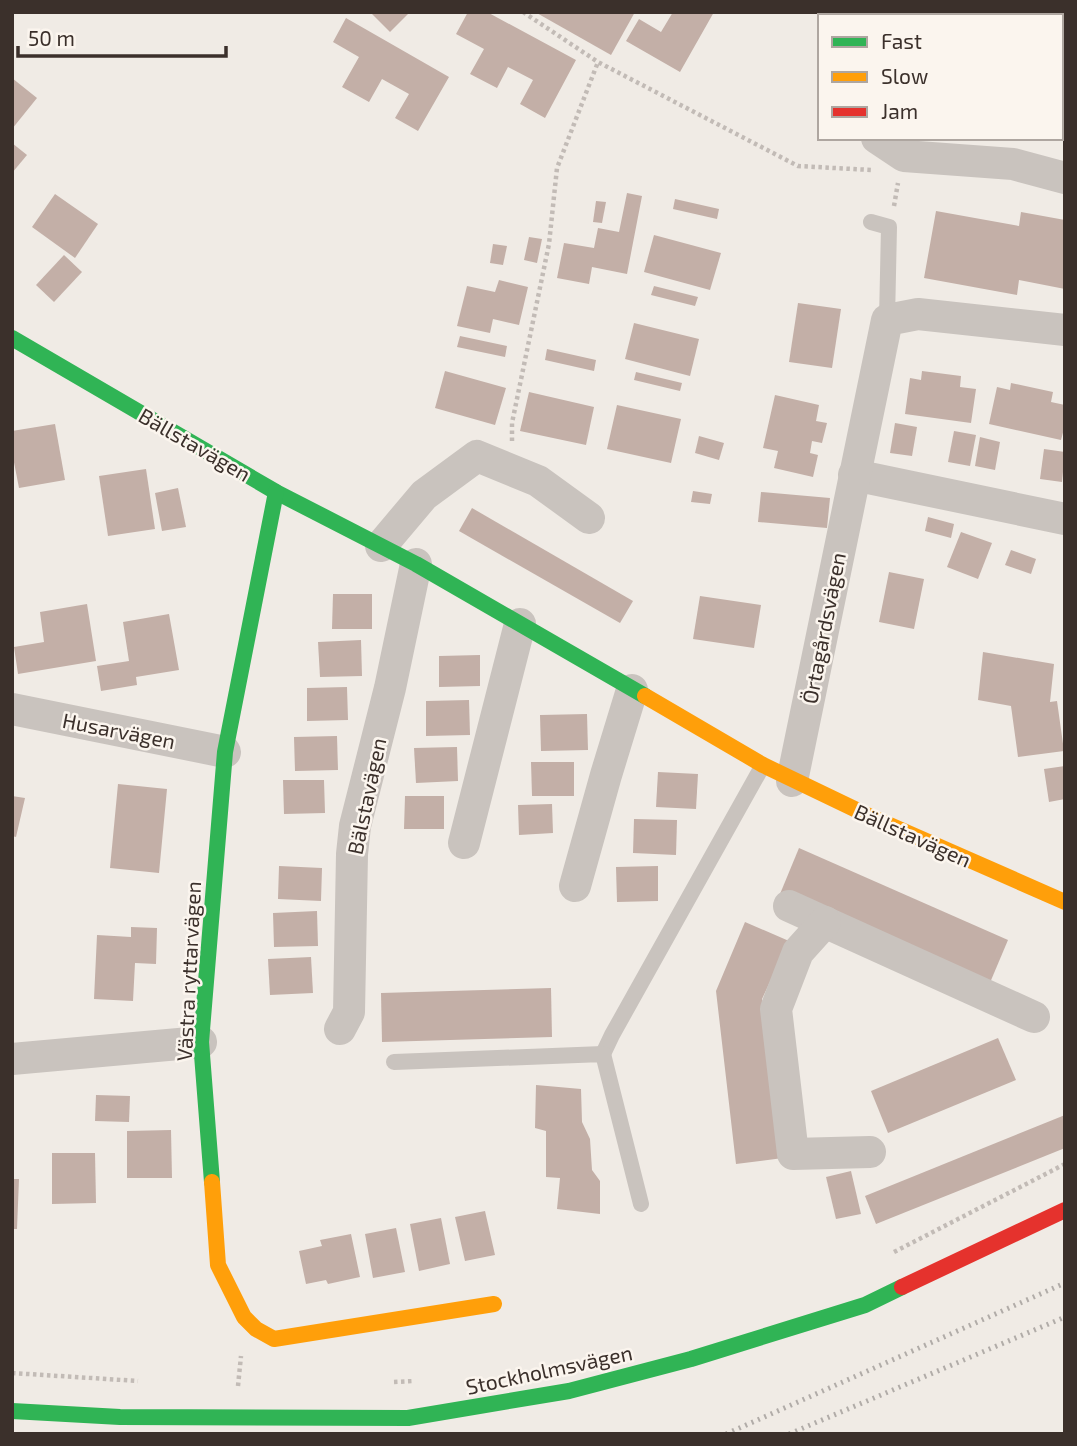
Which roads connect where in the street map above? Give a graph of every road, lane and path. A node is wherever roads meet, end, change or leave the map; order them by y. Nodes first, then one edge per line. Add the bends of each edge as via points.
1 (523, 12) edge
2 (598, 62) junction
3 (880, 140) edge
4 (874, 171) dead end
5 (900, 172) dead end
6 (1065, 177) edge
7 (871, 222) dead end
8 (889, 227) junction
9 (887, 320) junction
10 (1065, 330) edge
11 (12, 338) edge
12 (510, 470) junction
13 (854, 475) junction
14 (276, 492) junction
15 (589, 518) dead end
16 (1065, 519) edge
17 (381, 546) junction
18 (416, 564) junction
19 (520, 624) junction
20 (632, 690) junction
21 (12, 709) edge
22 (225, 752) junction
23 (763, 765) junction
24 (792, 781) junction
25 (464, 843) dead end
26 (575, 886) dead end
27 (1065, 902) edge
28 (789, 906) dead end
29 (825, 922) junction
30 (1034, 1017) dead end
31 (340, 1029) dead end
32 (201, 1042) junction
33 (603, 1054) junction
34 (12, 1059) edge
35 (394, 1062) dead end
36 (870, 1152) dead end
37 (1065, 1164) edge
38 (641, 1203) dead end
39 (1065, 1210) edge
40 (884, 1256) dead end
41 (494, 1304) dead end
42 (244, 1317) junction
43 (12, 1373) edge
44 (416, 1381) dead end
45 (141, 1382) dead end
46 (226, 1382) dead end
47 (238, 1382) junction
48 (251, 1383) dead end
49 (390, 1383) dead end
50 (12, 1411) edge
51 (237, 1417) junction

1 - 2 path
2 - 4 path via 798,166
2 - 12 path via 557,168 549,244 512,423
3 - 6 street via 904,156 1013,164
5 - 8 path
7 - 8 lane
8 - 9 lane
9 - 10 street via 918,314
9 - 13 street, Örtagårdsvägen
11 - 14 street, Bällstavägen
12 - 15 street via 538,481
12 - 17 street via 477,456 424,495
13 - 16 street
13 - 24 street, Örtagårdsvägen
14 - 17 street, Bällstavägen
14 - 22 street, Västra ryttarvägen
17 - 18 street, Bällstavägen
18 - 19 street, Bällstavägen
18 - 31 street, Bälstavägen via 355,826 349,1012
19 - 20 street, Bällstavägen
19 - 25 street
20 - 23 street, Bällstavägen
20 - 26 street
21 - 22 street, Husarvägen
22 - 32 street, Västra ryttarvägen
23 - 24 street, Bällstavägen
23 - 33 lane
24 - 27 street, Bällstavägen
28 - 29 street
29 - 30 street
29 - 36 street via 798,952 776,1009 793,1154
32 - 34 street
32 - 42 street, Västra ryttarvägen via 218,1265
33 - 35 lane
33 - 38 lane
37 - 40 path
39 - 51 street, Stockholmsvägen via 864,1305 569,1391 408,1418
41 - 42 street, Västra ryttarvägen via 274,1339
42 - 47 path
43 - 45 path
44 - 49 path
46 - 47 path
47 - 48 path
47 - 51 path
50 - 51 street, Stockholmsvägen

